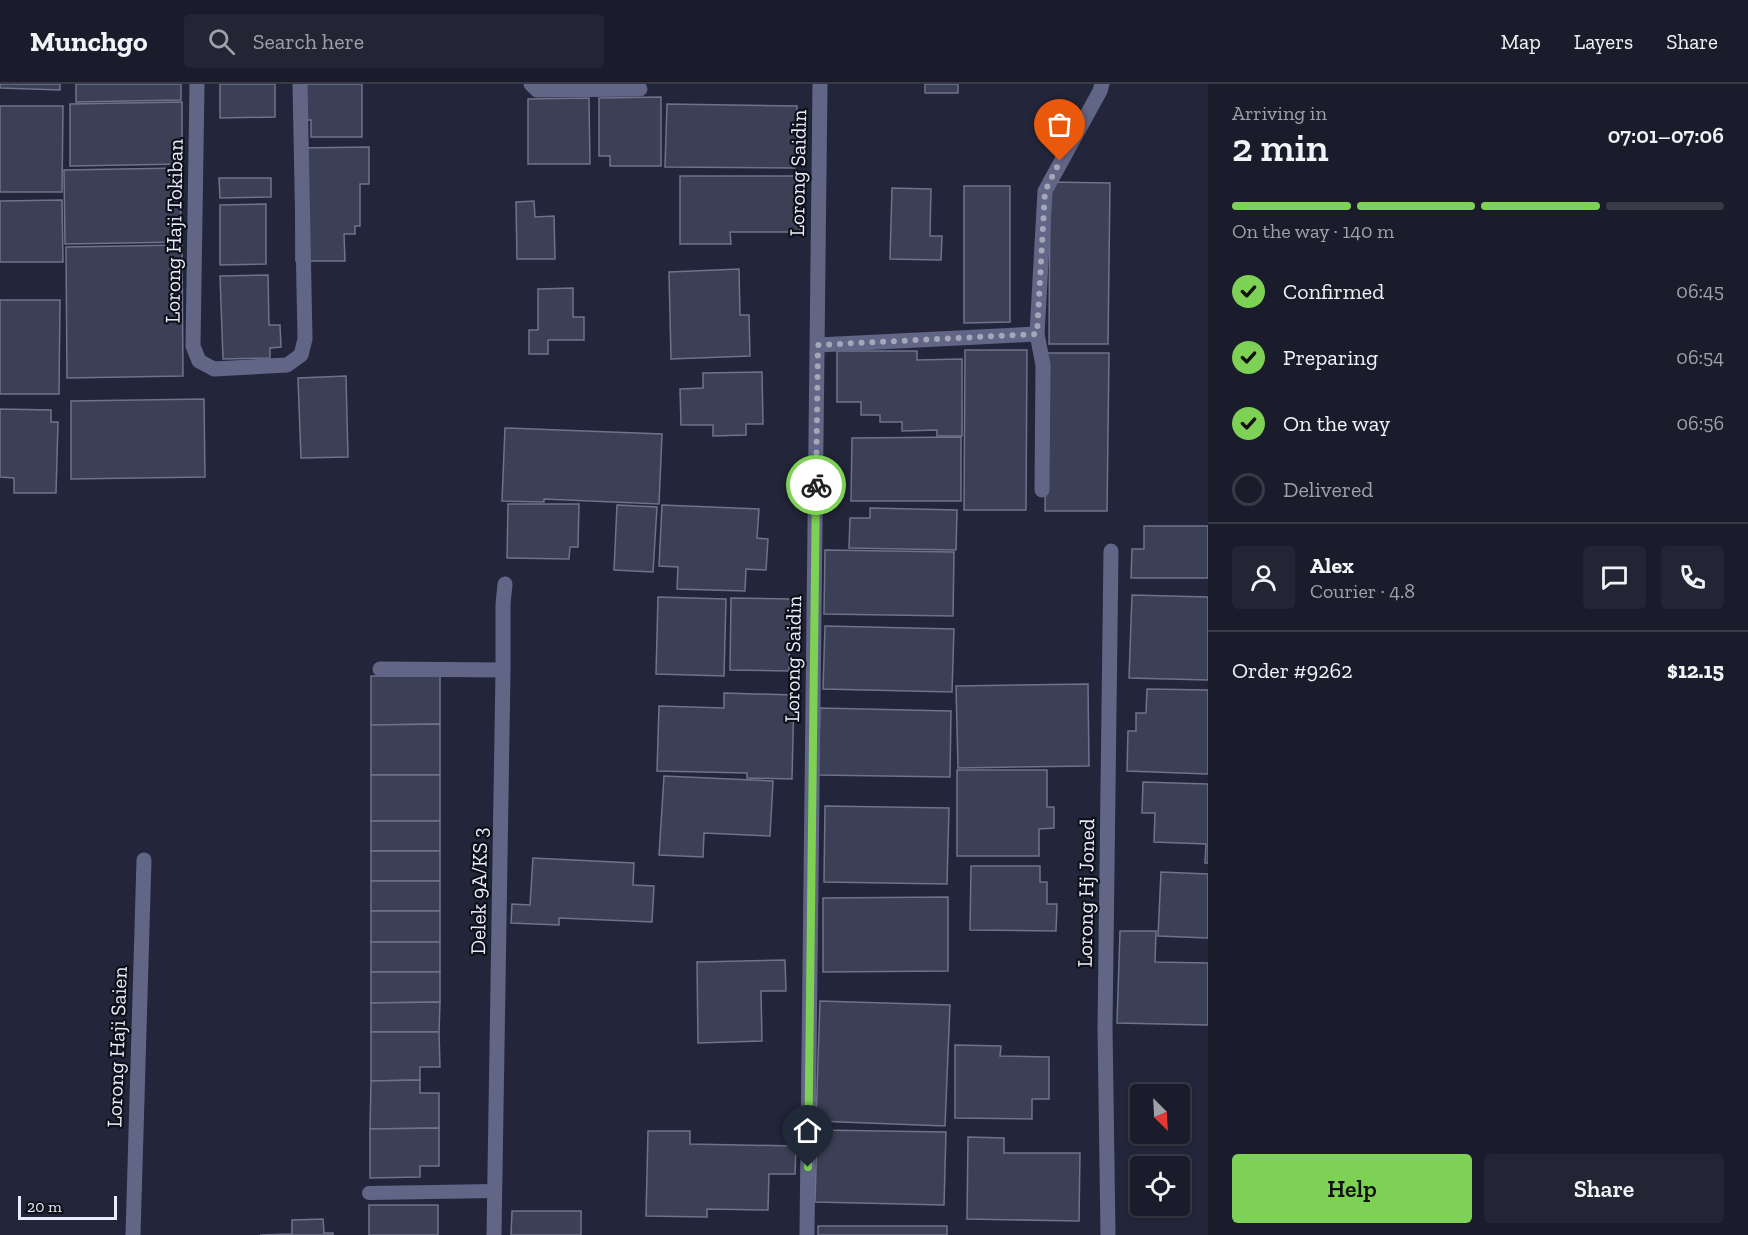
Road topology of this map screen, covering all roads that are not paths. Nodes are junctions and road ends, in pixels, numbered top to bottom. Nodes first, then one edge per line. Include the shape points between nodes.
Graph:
1 (197, 84) edge
2 (300, 84) edge
3 (531, 84) edge
4 (820, 84) edge
5 (1102, 84) edge
6 (640, 89) dead end
7 (1037, 334) junction
8 (818, 345) junction
9 (1042, 490) dead end
10 (1111, 551) dead end
11 (505, 584) dead end
12 (380, 669) dead end
13 (503, 670) junction
14 (144, 860) dead end
15 (495, 1191) junction
16 (369, 1193) dead end
17 (133, 1235) edge
18 (494, 1235) edge
19 (807, 1235) edge
20 (1108, 1235) edge

1 - 2 street, Lorong Haji Tokiban via 193,346 199,361 214,369 287,365 302,355 305,339
3 - 6 street via 537,90
4 - 8 street, Lorong Saidin
5 - 7 street via 1045,191
7 - 8 street
7 - 9 street via 1042,365
8 - 19 street, Lorong Saidin
10 - 20 street, Lorong Hj Joned
11 - 13 street, Delek 9A/KS 3
12 - 13 street
13 - 15 street, Delek 9A/KS 3
14 - 17 street, Lorong Haji Saien
15 - 16 lane
15 - 18 street, Delek 9A/KS 3

